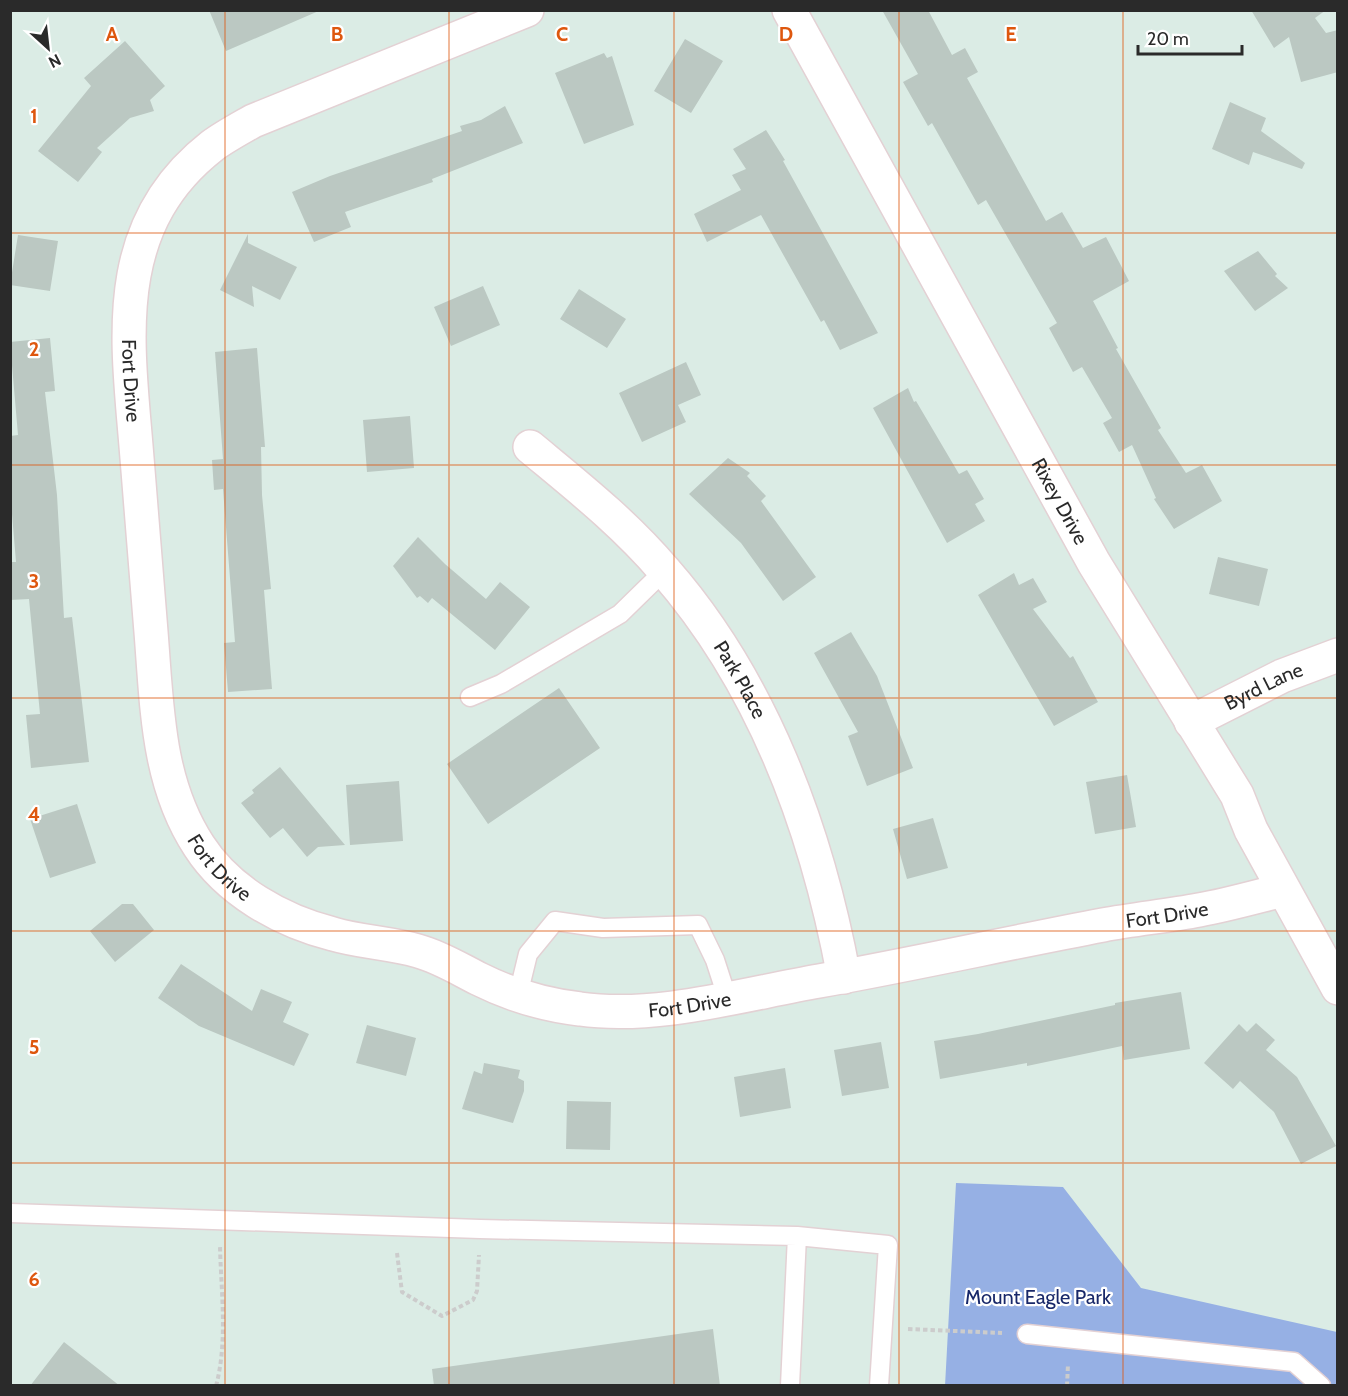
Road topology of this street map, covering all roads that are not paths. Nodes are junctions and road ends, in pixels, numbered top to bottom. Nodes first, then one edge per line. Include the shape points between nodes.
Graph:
1 (527, 10) edge
2 (789, 10) edge
3 (530, 447) dead end
4 (665, 570) junction
5 (1338, 655) edge
6 (470, 697) dead end
7 (1191, 722) junction
8 (1283, 890) junction
9 (844, 977) junction
10 (1338, 988) edge
11 (518, 995) junction
12 (728, 997) junction
13 (10, 1213) edge
14 (797, 1236) junction
15 (1027, 1334) dead end
16 (790, 1386) edge
17 (879, 1386) edge
18 (1321, 1386) edge

1 - 11 street, Fort Drive via 253,121 214,145 186,170 156,212 143,239 128,307 157,716 173,798 197,844 247,895 286,919 333,934 416,950
2 - 7 street, Rixey Drive via 1088,553
3 - 4 street, Park Place via 602,506
4 - 6 lane via 620,614 501,684
4 - 9 street, Park Place via 725,654 786,770 815,853
5 - 7 street, Byrd Lane via 1282,676
7 - 8 street, Rixey Drive via 1236,795
8 - 9 street, Fort Drive via 1204,910 1104,925
8 - 10 street, Rixey Drive
9 - 12 street, Fort Drive
11 - 12 street, Fort Drive via 580,1009 615,1012 651,1011
11 - 12 lane via 528,954 555,921 603,928 698,925
13 - 14 lane
14 - 16 lane
14 - 17 lane via 888,1245
15 - 18 lane via 1294,1362

